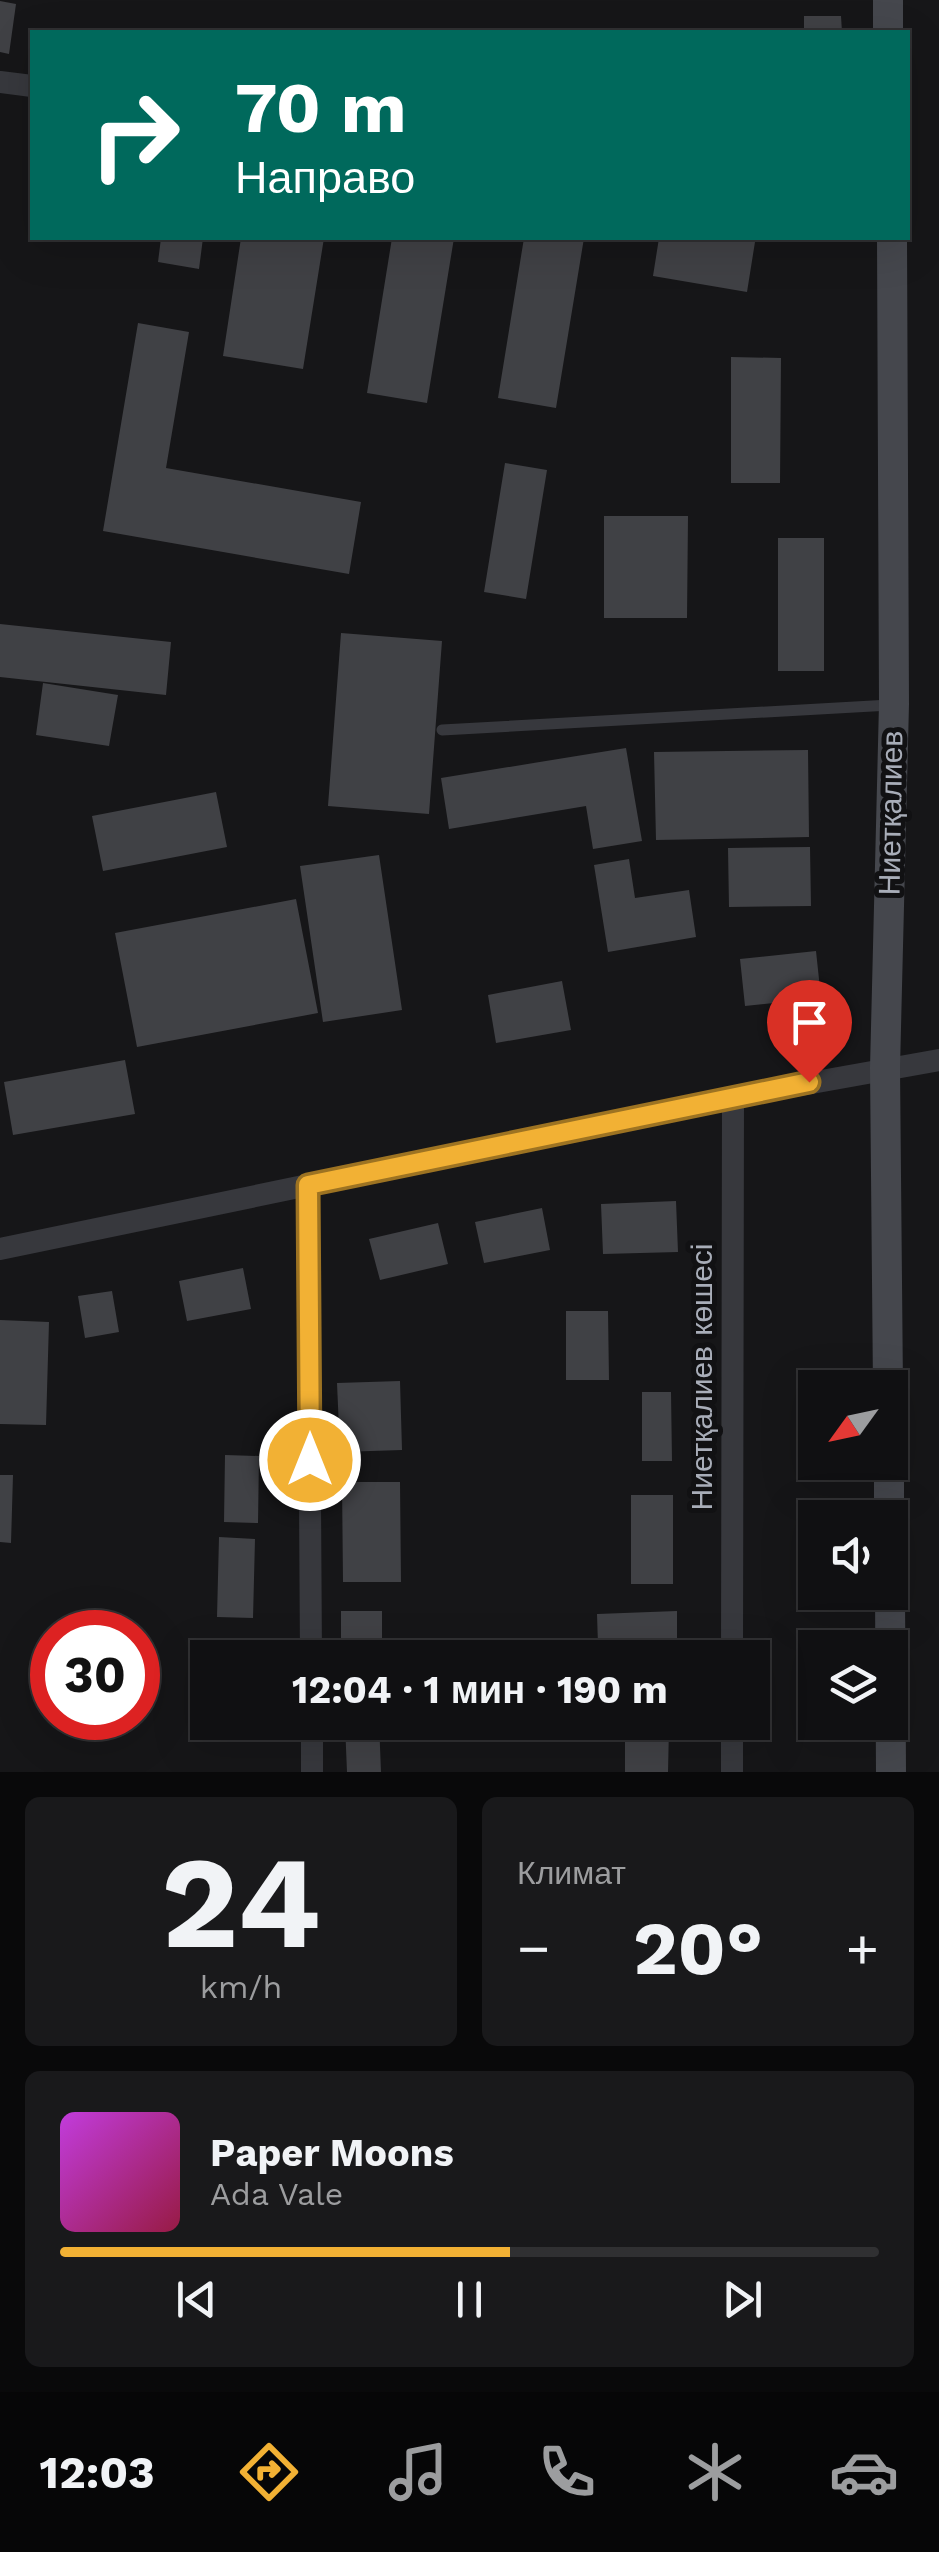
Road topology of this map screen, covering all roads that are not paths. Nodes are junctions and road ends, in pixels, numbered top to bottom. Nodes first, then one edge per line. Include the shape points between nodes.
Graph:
1 (888, 0) edge
2 (888, 30) edge
3 (0, 82) edge
4 (30, 86) edge
5 (888, 240) edge
6 (894, 704) junction
7 (442, 730) dead end
8 (939, 1060) edge
9 (885, 1068) junction
10 (733, 1097) junction
11 (308, 1185) junction
12 (0, 1250) edge
13 (888, 1370) edge
14 (890, 1610) edge
15 (312, 1640) edge
16 (732, 1640) edge
17 (312, 1740) edge
18 (732, 1740) edge
19 (312, 1772) edge
20 (732, 1772) edge
21 (891, 1772) edge

1 - 2 street
3 - 4 street
5 - 6 street, Ниетқалиев
6 - 7 lane
6 - 9 street, Ниетқалиев
8 - 9 street
9 - 10 street
9 - 13 street, Ниетқалиев
10 - 11 street
10 - 16 street, Ниетқалиев көшесі
11 - 12 street
11 - 15 street
14 - 21 street
17 - 19 street
18 - 20 street

